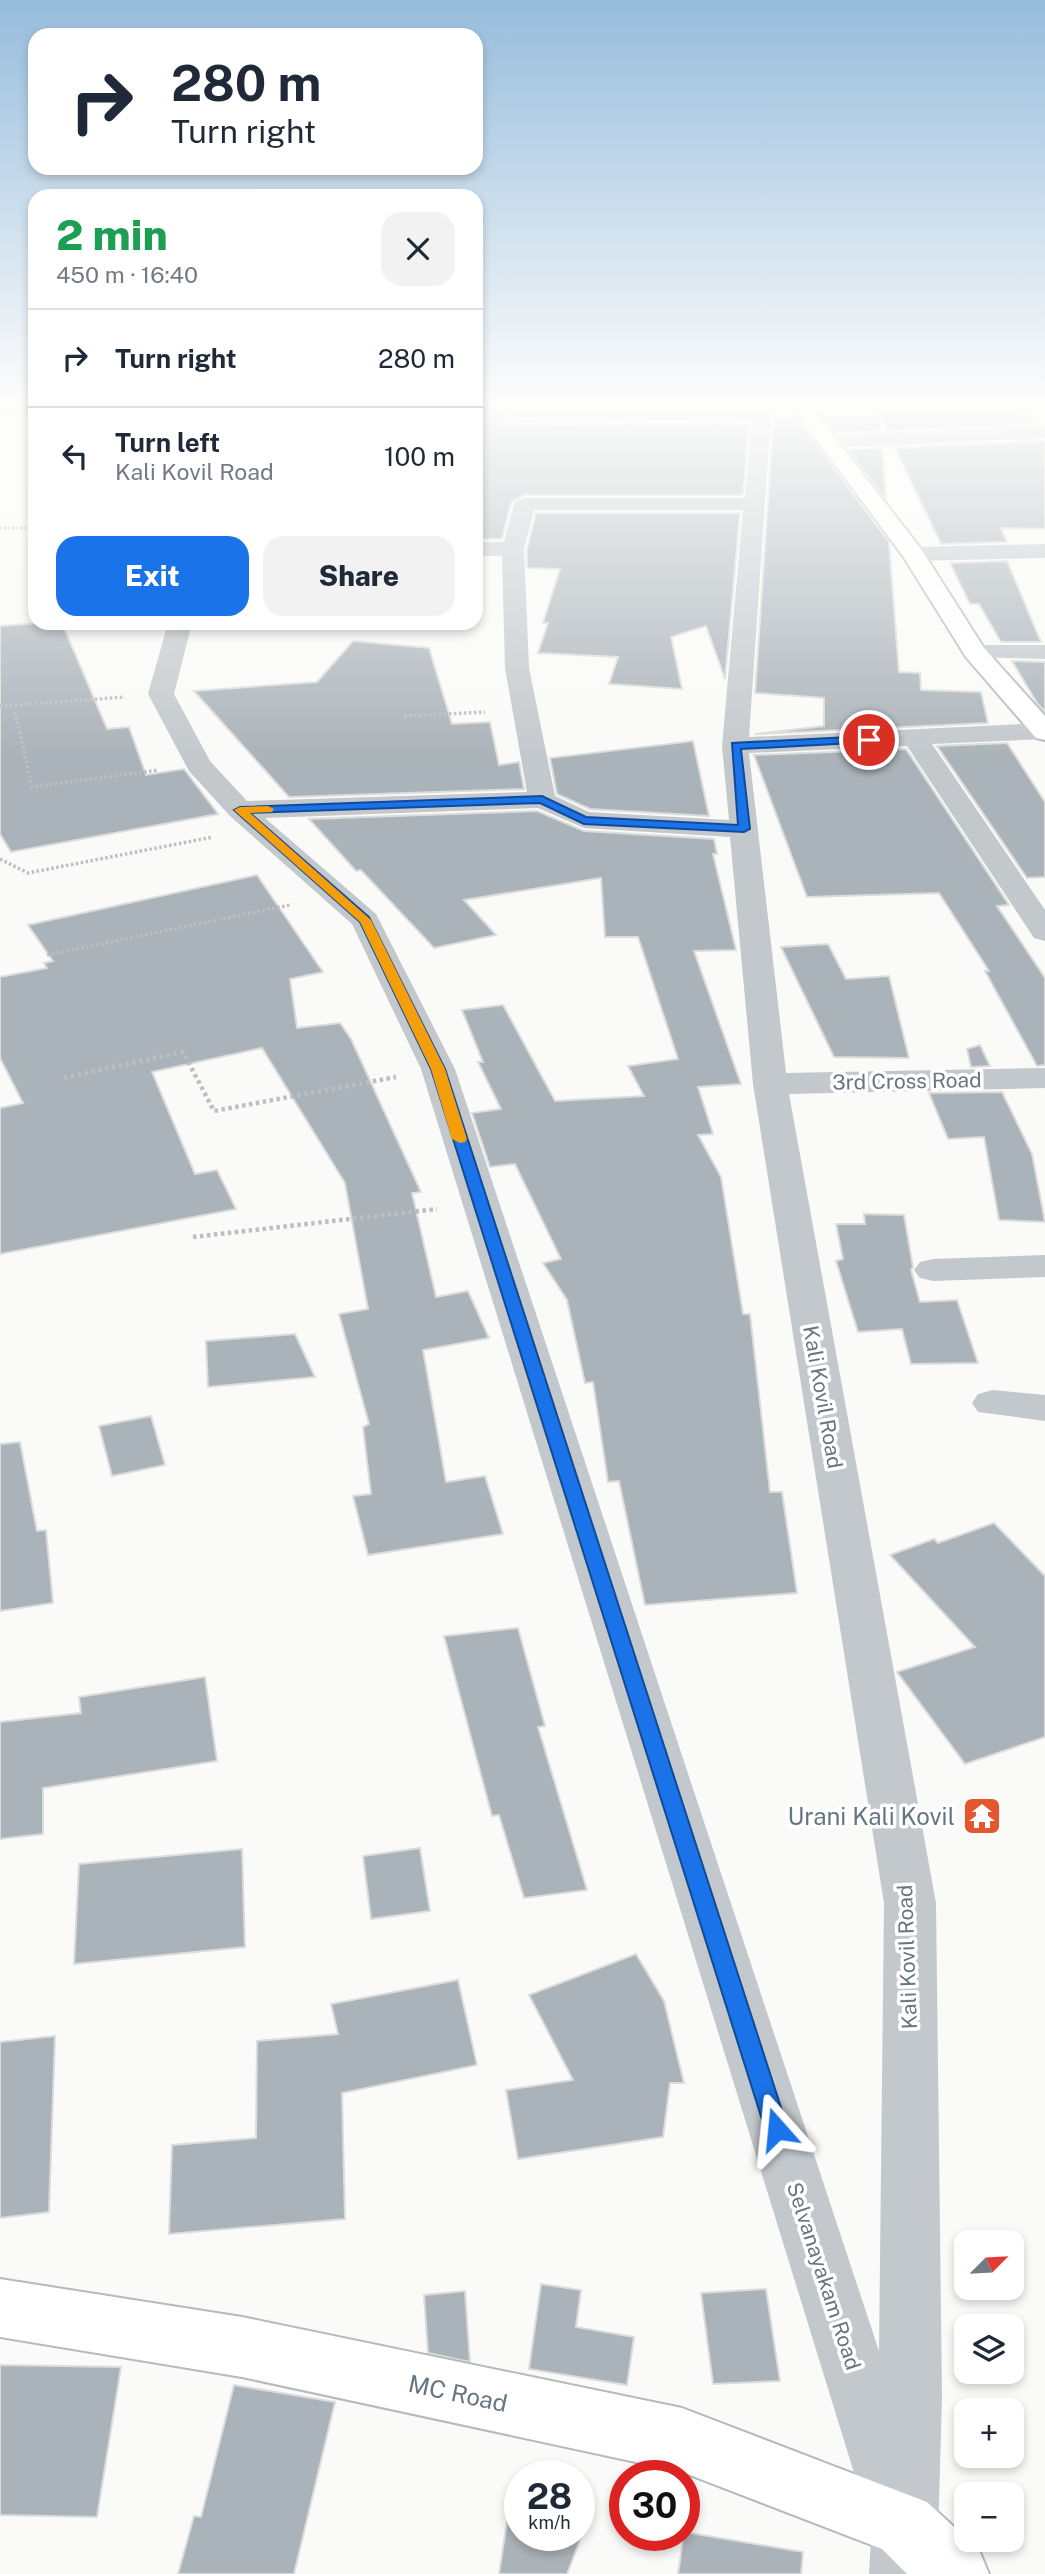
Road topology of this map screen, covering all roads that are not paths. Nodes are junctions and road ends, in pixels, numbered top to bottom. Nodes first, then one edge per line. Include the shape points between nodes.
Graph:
1 (521, 519) edge
2 (752, 519) edge
3 (887, 519) edge
4 (483, 549) edge
5 (513, 549) junction
6 (1045, 551) edge
7 (913, 554) junction
8 (178, 630) edge
9 (975, 652) junction
10 (1045, 652) edge
11 (1042, 725) edge
12 (915, 738) junction
13 (736, 746) junction
14 (542, 800) junction
15 (251, 819) junction
16 (744, 829) junction
17 (1045, 932) edge
18 (1045, 1078) edge
19 (770, 1084) junction
20 (1045, 1266) edge
21 (933, 1270) dead end
22 (993, 1403) dead end
23 (1045, 1408) edge
24 (0, 2308) edge
25 (904, 2550) edge
26 (954, 2574) edge

1 - 5 street
2 - 13 street, Kali Kovil Road
3 - 7 main road
4 - 5 street
5 - 14 street via 517,668
6 - 7 street
7 - 9 main road
8 - 15 street, Selvanayakam Road via 161,694 198,765
9 - 10 street
9 - 11 main road
11 - 12 street
12 - 13 street
12 - 17 street
13 - 16 street, Kali Kovil Road
14 - 15 street
14 - 16 street via 584,820
15 - 25 street, Selvanayakam Road via 365,920 438,1069
16 - 19 street, Kali Kovil Road
18 - 19 street, 3rd Cross Road
19 - 25 street, Kali Kovil Road via 910,1903 910,2396
20 - 21 street
22 - 23 street
24 - 25 main road, MC Road via 242,2347 682,2440
25 - 26 main road

